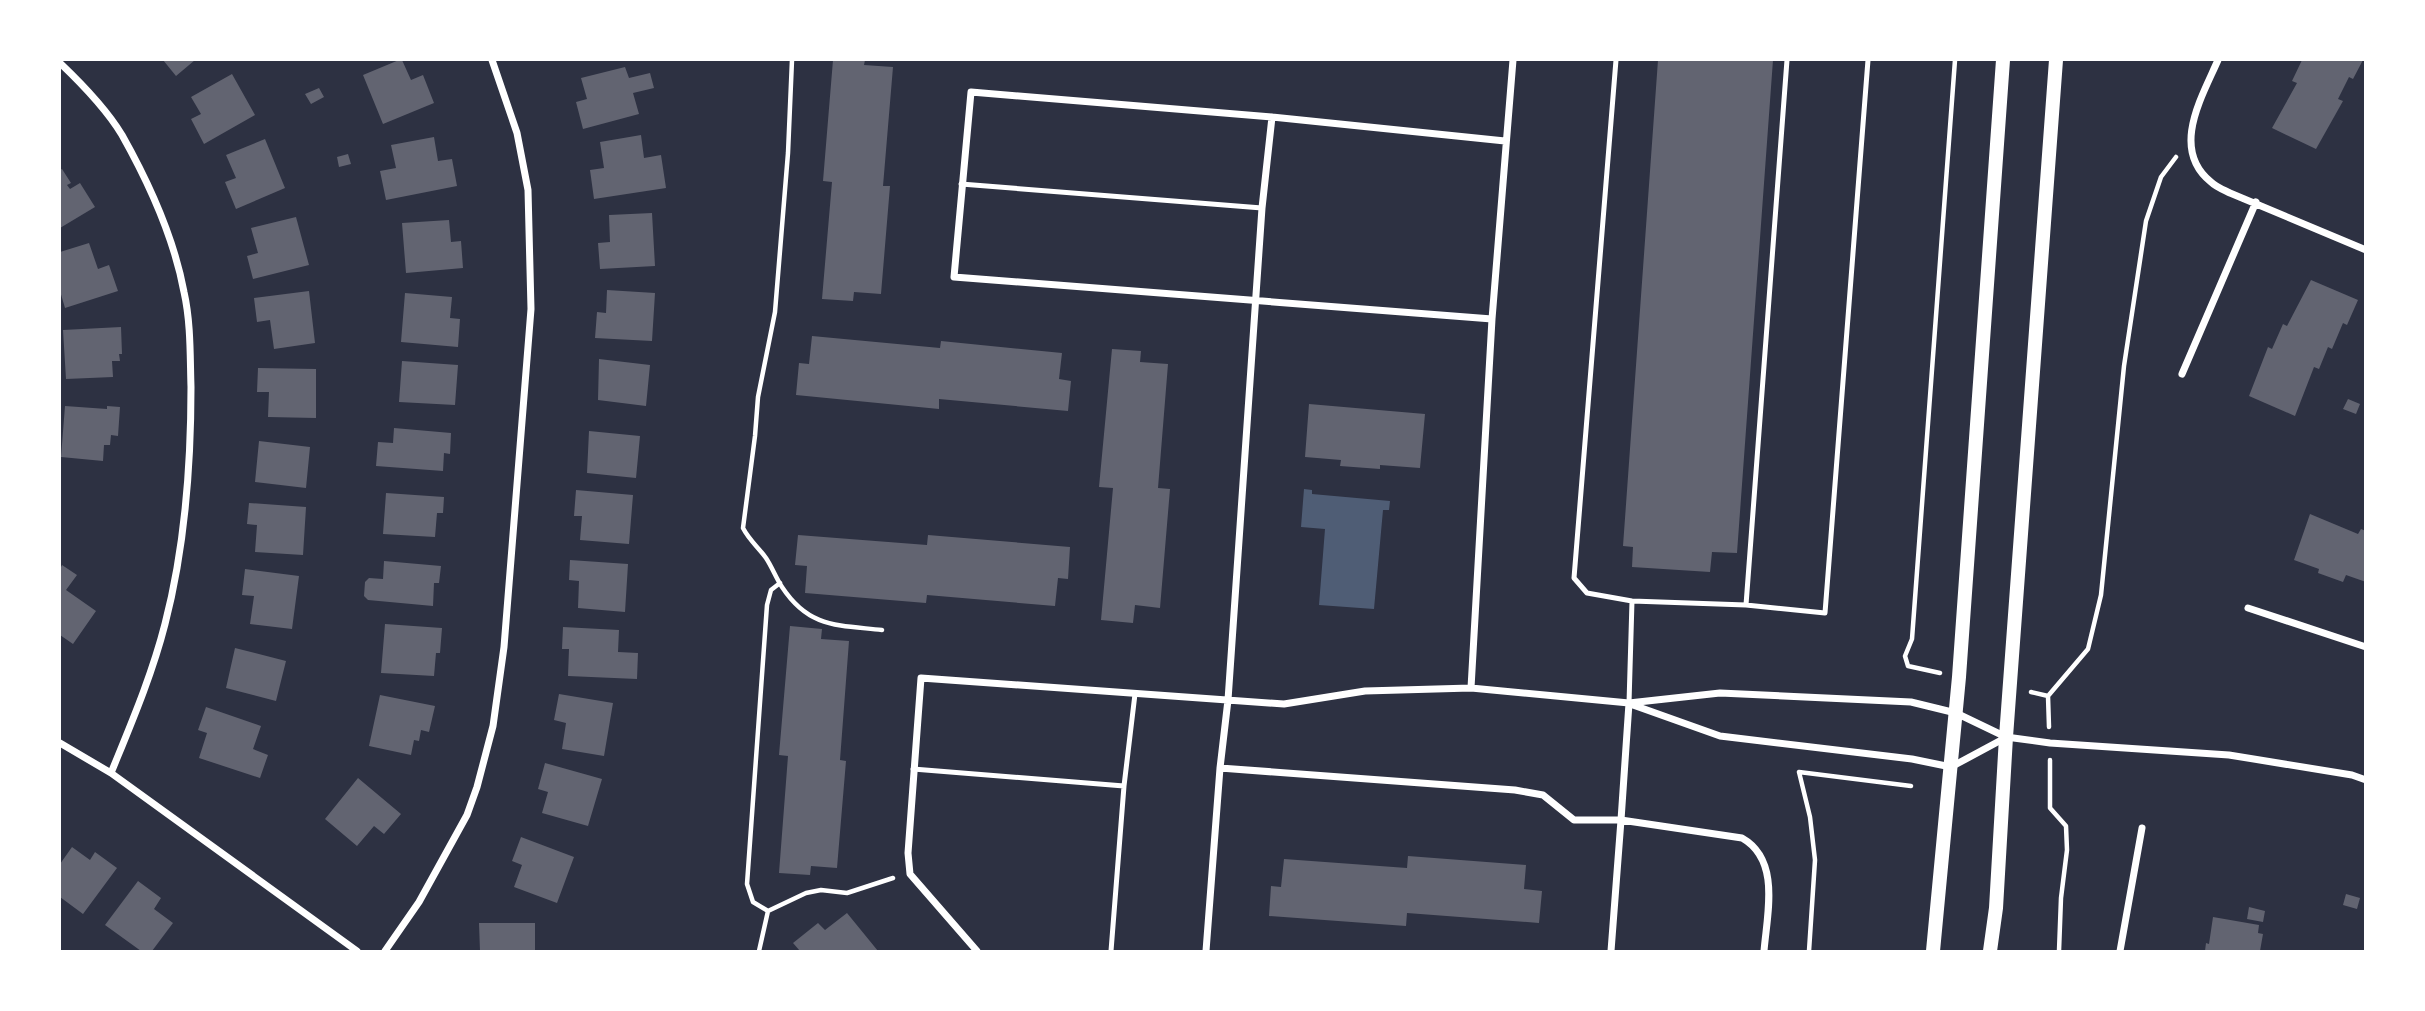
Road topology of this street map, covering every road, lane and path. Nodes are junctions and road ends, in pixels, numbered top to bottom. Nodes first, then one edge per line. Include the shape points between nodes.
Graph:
1 (492, 60) edge
2 (792, 60) edge
3 (1513, 60) edge
4 (1616, 60) edge
5 (1787, 60) edge
6 (1868, 60) edge
7 (1955, 60) edge
8 (2003, 60) edge
9 (2056, 60) edge
10 (2218, 60) edge
11 (60, 63) edge
12 (1272, 117) junction
13 (1506, 141) junction
14 (2190, 145) junction
15 (961, 184) junction
16 (2256, 202) junction
17 (1262, 208) junction
18 (2365, 250) edge
19 (1256, 301) junction
20 (1492, 319) junction
21 (2182, 374) dead end
22 (780, 583) junction
23 (1632, 601) junction
24 (1746, 605) junction
25 (2248, 608) dead end
26 (881, 630) dead end
27 (2365, 647) edge
28 (1908, 666) dead end
29 (1471, 688) junction
30 (1135, 694) junction
31 (1228, 700) junction
32 (1629, 703) junction
33 (1956, 713) junction
34 (2006, 737) junction
35 (60, 743) edge
36 (2050, 743) junction
37 (1951, 767) junction
38 (1220, 768) junction
39 (913, 769) junction
40 (111, 773) junction
41 (2365, 780) edge
42 (1124, 786) junction
43 (1911, 786) dead end
44 (1621, 820) junction
45 (2142, 828) dead end
46 (910, 874) junction
47 (768, 911) junction
48 (357, 951) edge
49 (385, 951) edge
50 (759, 951) edge
51 (977, 951) edge
52 (1111, 951) edge
53 (1206, 951) edge
54 (1611, 951) edge
55 (1764, 951) edge
56 (1809, 951) edge
57 (1933, 951) edge
58 (1990, 951) edge
59 (2059, 951) edge
60 (2120, 951) edge

1 - 49 street via 517,133 528,190 531,309 504,647 493,726 467,815 419,902
2 - 22 path via 775,312 758,397 743,528
3 - 13 street
4 - 23 lane via 1574,578 1587,593
5 - 24 lane
6 - 24 lane via 1825,613
7 - 28 path via 1919,557 1912,639 1905,656
8 - 33 main road
9 - 34 main road
10 - 14 street via 2193,117
11 - 40 street via 121,133 147,186 170,239 185,293 190,362 190,452 178,562 148,683
12 - 13 street
12 - 15 street via 971,92
12 - 17 street
13 - 20 street
14 - 16 street via 2196,165 2211,182
14 - 36 path via 2161,177 2146,221 2124,366 2101,595 2088,649 2048,696
15 - 17 lane
15 - 19 street via 954,277
16 - 18 street
16 - 21 street
17 - 19 street
19 - 20 street
19 - 31 street
20 - 29 street
22 - 26 path via 799,610 815,619
22 - 47 path via 771,590 767,605 747,884 753,902
23 - 24 lane
23 - 32 lane
25 - 27 street
29 - 31 street via 1365,691 1284,704
29 - 32 street
30 - 31 street
30 - 39 street via 921,678
30 - 42 lane
31 - 38 street
32 - 33 street via 1720,693 1911,702
32 - 37 street via 1720,736
32 - 44 street
33 - 34 street
33 - 37 main road
34 - 36 street
34 - 37 street
34 - 58 main road
35 - 40 street
36 - 41 street via 2229,755
36 - 59 path via 2050,808 2066,826
37 - 57 main road
38 - 44 street via 1515,790 1543,795 1574,820
38 - 53 street
39 - 42 lane
39 - 46 street
40 - 48 street
42 - 52 lane
43 - 56 path via 1799,772 1815,860
44 - 54 street
44 - 55 street via 1742,838 1754,845 1766,863 1769,887
45 - 60 street
46 - 47 path via 847,893 806,893
46 - 51 street
47 - 50 path

